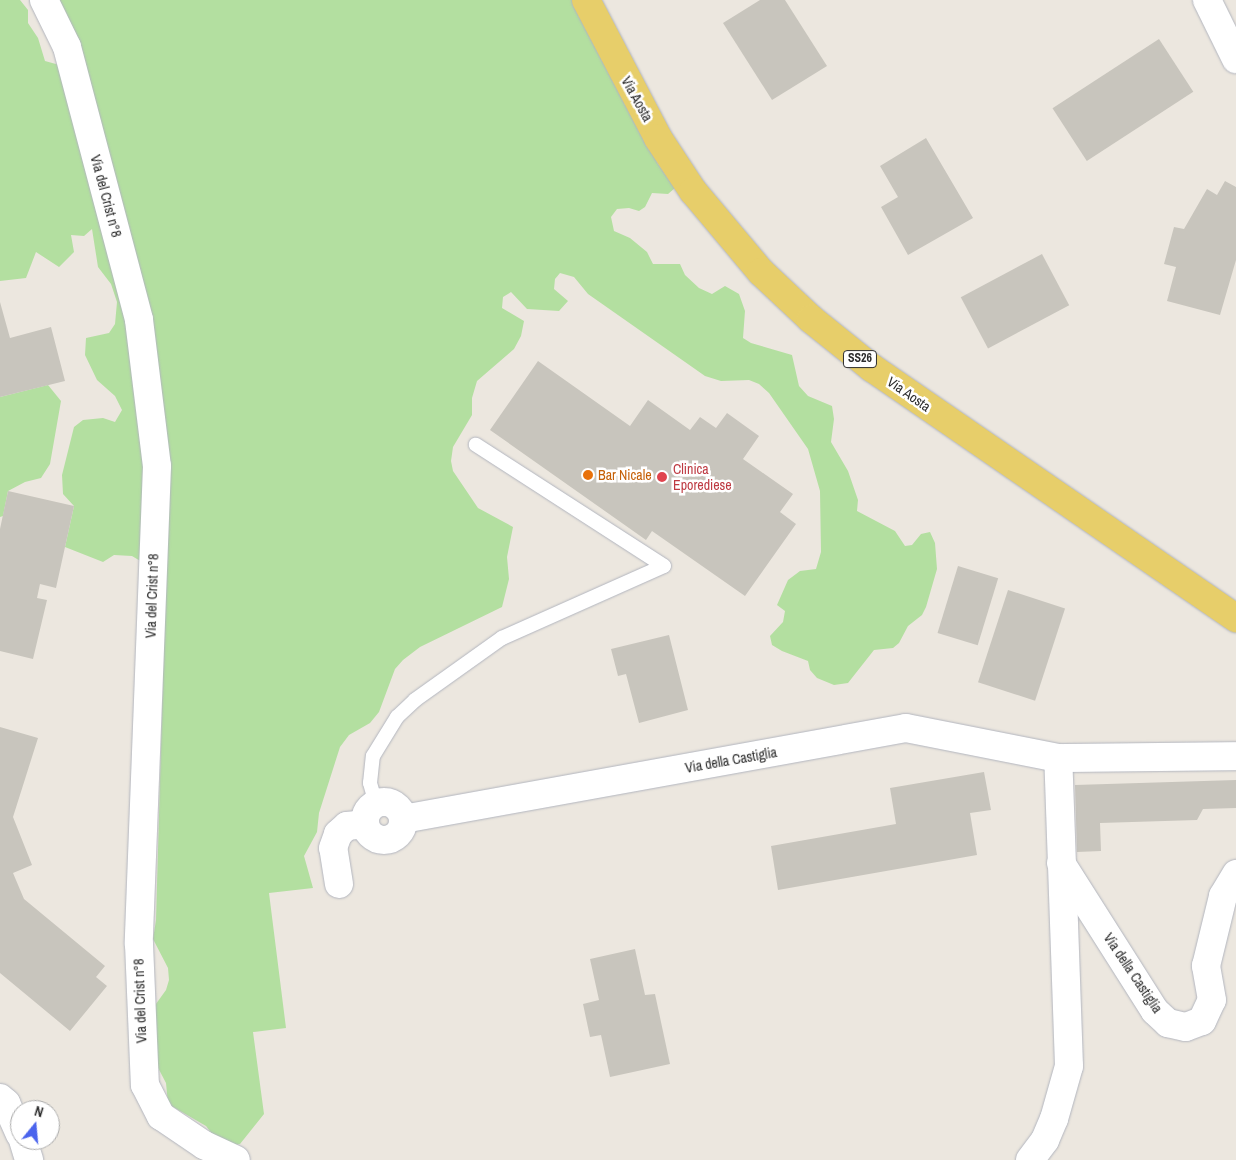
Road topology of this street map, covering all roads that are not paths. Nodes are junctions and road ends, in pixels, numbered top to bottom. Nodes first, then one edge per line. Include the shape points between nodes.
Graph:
1 (44, 0) edge
2 (586, 0) edge
3 (1207, 0) edge
4 (1236, 59) edge
5 (476, 445) dead end
6 (1236, 618) edge
7 (1236, 756) edge
8 (1058, 758) junction
9 (370, 814) junction
10 (1060, 861) junction
11 (1236, 874) edge
12 (339, 884) dead end
13 (0, 1098) edge
14 (10, 1112) edge
15 (236, 1160) edge
16 (1030, 1160) edge

1 - 15 street, Via del Crist n°8 via 67,46 138,320 157,466 139,944 145,1085 161,1116 204,1145
2 - 6 main road, Via Aosta / SS26 via 658,138 693,191 727,234 811,320 872,368
3 - 4 street
5 - 9 lane via 664,566 502,638 416,700 396,717 373,756
7 - 8 street, Via della Castiglia
8 - 9 street, Via della Castiglia via 906,728 403,819 400,832 387,840 374,837
8 - 10 street
9 - 12 street via 338,834 333,848
10 - 11 street, Via della Castiglia via 1155,1011 1168,1023 1186,1027 1202,1021 1212,1000 1206,966 1223,896
10 - 16 street via 1069,1066 1045,1140
13 - 14 street

